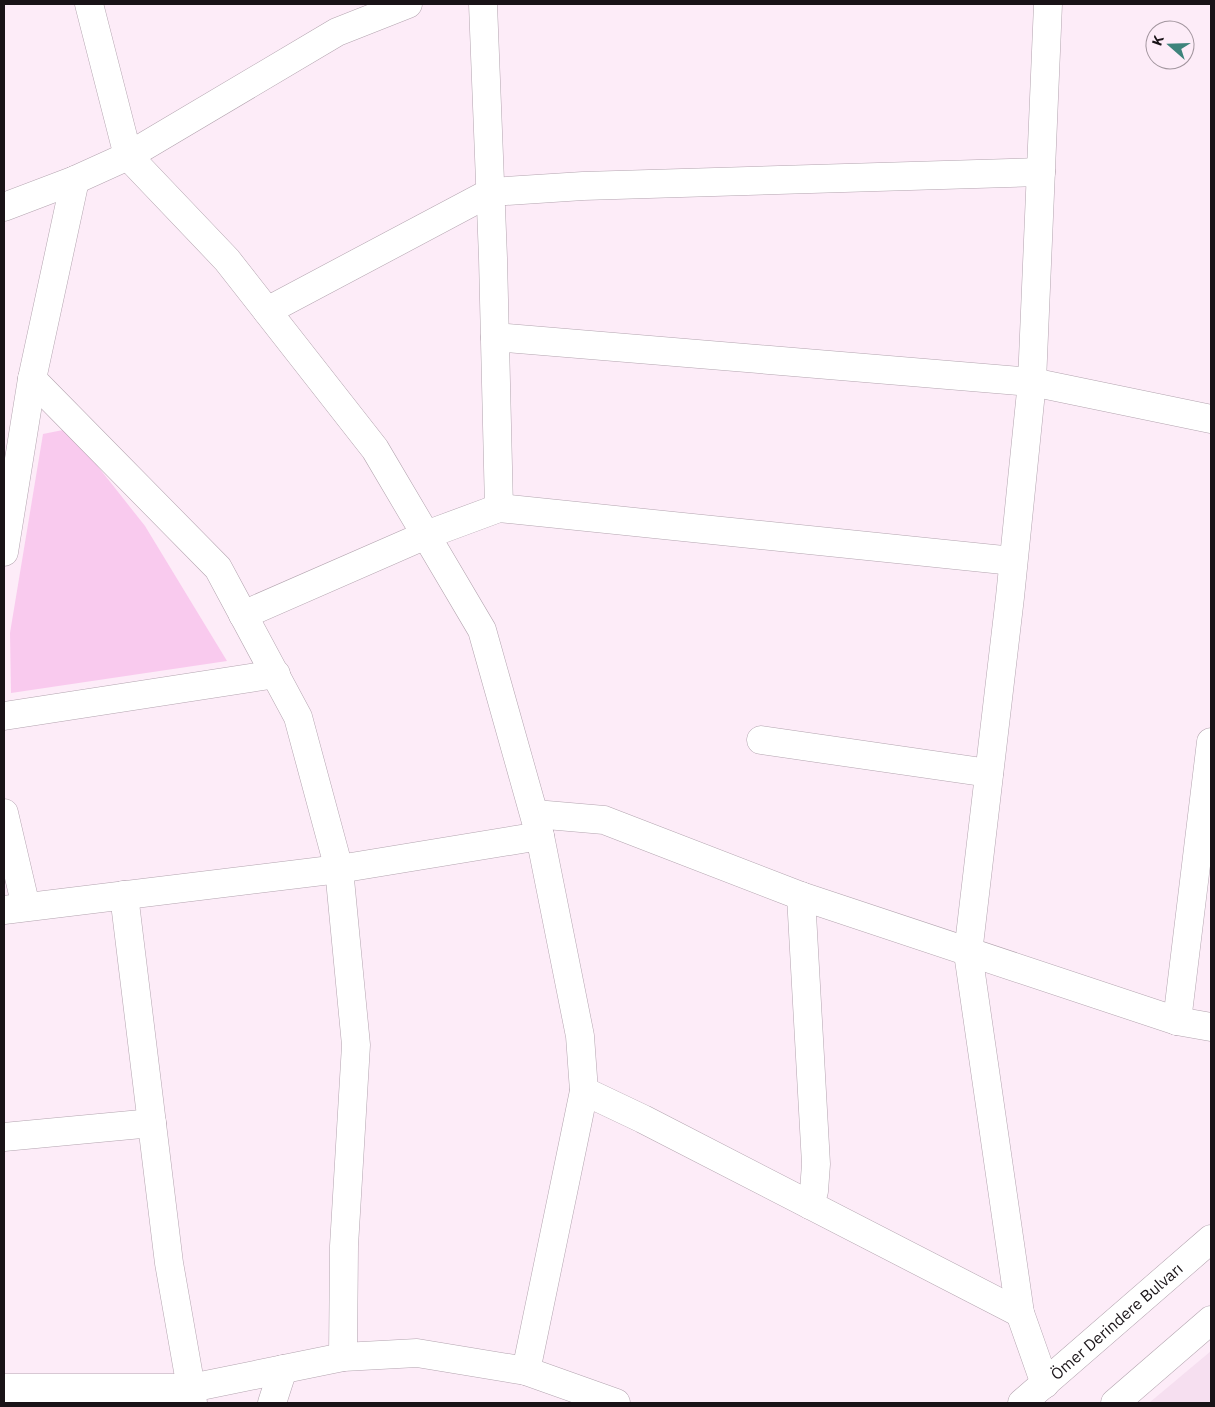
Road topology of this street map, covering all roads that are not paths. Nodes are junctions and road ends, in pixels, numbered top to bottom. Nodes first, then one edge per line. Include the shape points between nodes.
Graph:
1 (89, 4) edge
2 (408, 4) edge
3 (483, 4) edge
4 (1048, 4) edge
5 (128, 156) junction
6 (1041, 172) junction
7 (76, 180) junction
8 (491, 192) junction
9 (4, 207) edge
10 (267, 311) junction
11 (495, 337) junction
12 (32, 379) junction
13 (1032, 382) junction
14 (1211, 418) edge
15 (499, 508) junction
16 (426, 535) junction
17 (4, 552) edge
18 (1014, 561) junction
19 (244, 615) junction
20 (276, 674) junction
21 (4, 716) edge
22 (761, 740) dead end
23 (1211, 742) edge
24 (989, 773) junction
25 (4, 813) edge
26 (538, 825) junction
27 (338, 868) junction
28 (124, 895) junction
29 (801, 896) junction
30 (15, 908) edge
31 (968, 952) junction
32 (1177, 1020) junction
33 (1211, 1027) edge
34 (584, 1091) junction
35 (152, 1123) junction
36 (4, 1137) edge
37 (810, 1205) junction
38 (1211, 1239) edge
39 (1020, 1313) junction
40 (1211, 1320) edge
41 (343, 1357) junction
42 (283, 1369) junction
43 (526, 1371) junction
44 (1045, 1384) junction
45 (4, 1388) edge
46 (192, 1396) edge
47 (272, 1403) edge
48 (616, 1403) edge
49 (1022, 1403) edge
50 (1115, 1403) edge

1 - 5 main road
2 - 5 main road via 337,32
3 - 8 main road
4 - 6 main road
5 - 7 main road
5 - 10 main road via 227,260
6 - 8 main road via 583,186
6 - 13 main road
7 - 9 main road
7 - 12 main road
8 - 10 main road
8 - 11 main road
10 - 16 main road via 375,449
11 - 13 main road
11 - 15 main road
12 - 17 main road
12 - 19 main road via 218,568
13 - 14 main road
13 - 18 main road
15 - 16 main road
15 - 18 main road
16 - 19 main road
16 - 26 main road via 482,630
18 - 24 main road
19 - 20 main road
20 - 21 main road
20 - 27 main road via 298,717
22 - 24 main road
23 - 32 main road
24 - 31 main road
25 - 30 main road
26 - 27 main road
26 - 29 main road via 604,820
26 - 34 main road via 580,1036
27 - 28 main road
27 - 41 main road via 356,1045 344,1246
28 - 30 main road
28 - 35 main road
29 - 31 main road
29 - 37 main road via 816,1164
31 - 32 main road
31 - 39 main road
32 - 33 main road
34 - 37 main road
34 - 43 main road
35 - 36 main road
35 - 46 main road via 169,1262
37 - 39 main road
38 - 44 main road, Ömer Derindere Bulvarı
39 - 44 main road
40 - 50 main road
41 - 42 main road
41 - 43 main road via 417,1353
42 - 46 main road
42 - 47 main road
43 - 48 main road
44 - 49 main road, Ömer Derindere Bulvarı
45 - 46 main road

